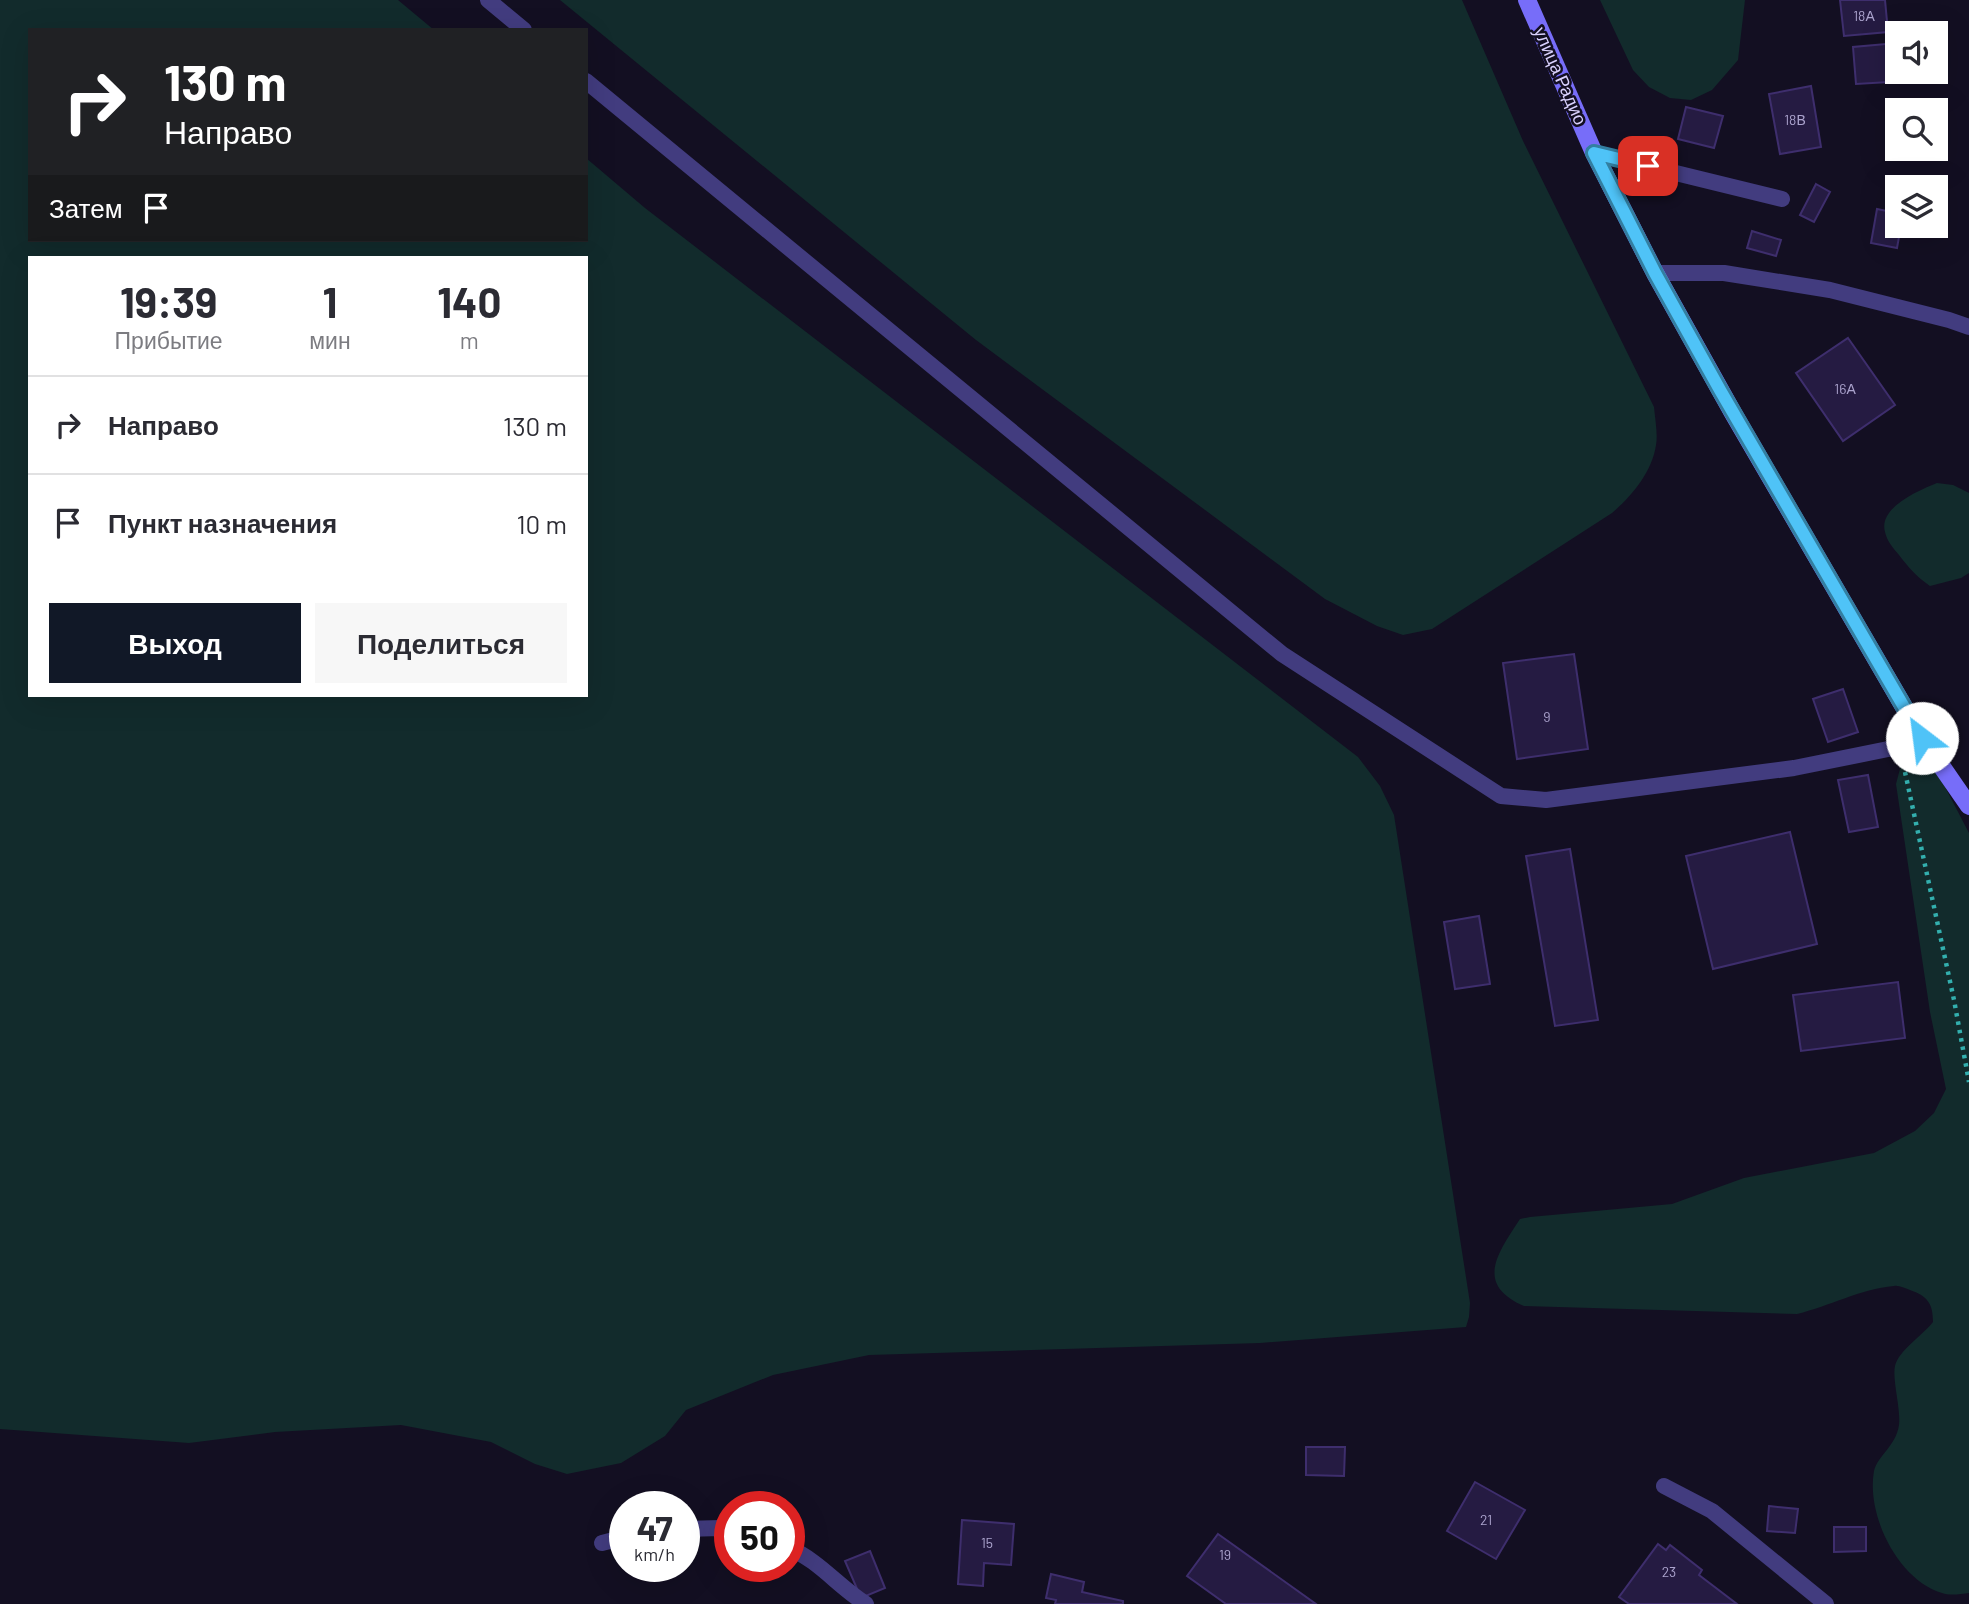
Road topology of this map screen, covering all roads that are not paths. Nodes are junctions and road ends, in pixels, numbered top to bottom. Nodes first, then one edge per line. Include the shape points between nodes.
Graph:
1 (488, 0) edge
2 (1527, 0) edge
3 (522, 28) edge
4 (588, 83) edge
5 (1594, 153) junction
6 (1782, 199) dead end
7 (1655, 273) junction
8 (1969, 327) edge
9 (1922, 738) junction
10 (1969, 806) edge
11 (1664, 1486) dead end
12 (609, 1541) edge
13 (602, 1543) dead end
14 (805, 1558) edge
15 (866, 1604) edge
16 (1826, 1604) edge

1 - 3 lane
2 - 5 main road, улица Радио
4 - 9 lane via 1282,654 1501,796 1546,800 1794,768
5 - 6 lane
5 - 7 main road, улица Радио
7 - 8 lane via 1724,273 1830,290
7 - 9 main road, улица Радио
9 - 10 main road, улица Радио
11 - 16 lane via 1712,1511
12 - 13 lane
14 - 15 lane

